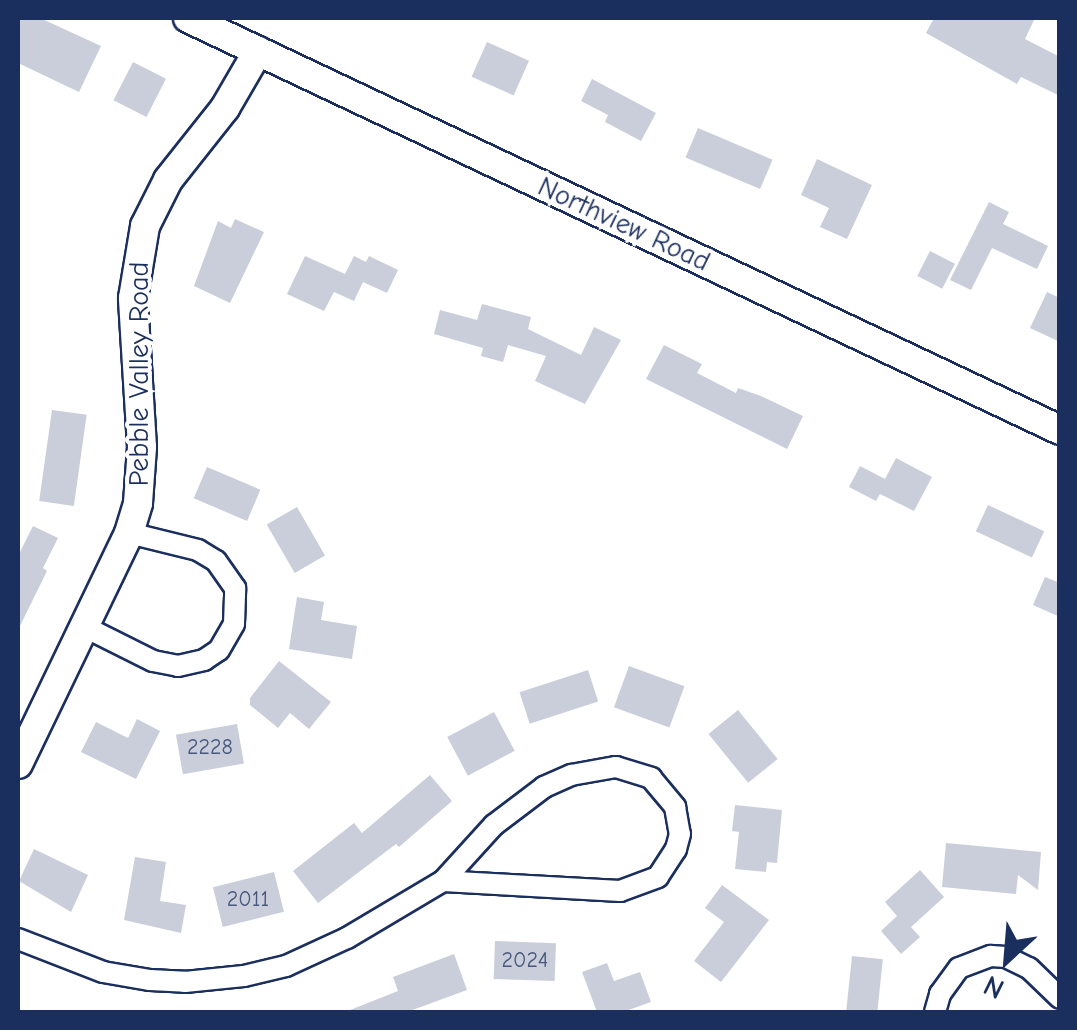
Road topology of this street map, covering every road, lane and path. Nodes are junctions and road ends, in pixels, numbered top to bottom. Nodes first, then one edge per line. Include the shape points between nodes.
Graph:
1 (188, 18) edge
2 (258, 51) junction
3 (1060, 430) edge
4 (129, 533) junction
5 (85, 627) junction
6 (18, 764) edge
7 (443, 881) junction
8 (18, 939) edge
9 (1060, 998) edge
10 (935, 1012) edge

1 - 2 street, Northview Road
2 - 3 street, Northview Road
2 - 4 street, Pebble Valley Road via 225,108 155,200 136,259 142,469
4 - 5 street, Pebble Valley Road
4 - 5 street via 216,561 235,588 234,624 219,650 178,666 153,661
5 - 6 street, Pebble Valley Road
7 - 7 street via 636,888 669,863 679,820 666,790 634,770 571,775 514,808
7 - 8 street via 347,938 286,966 244,976 134,978
9 - 10 street via 1028,968 991,956 959,968

